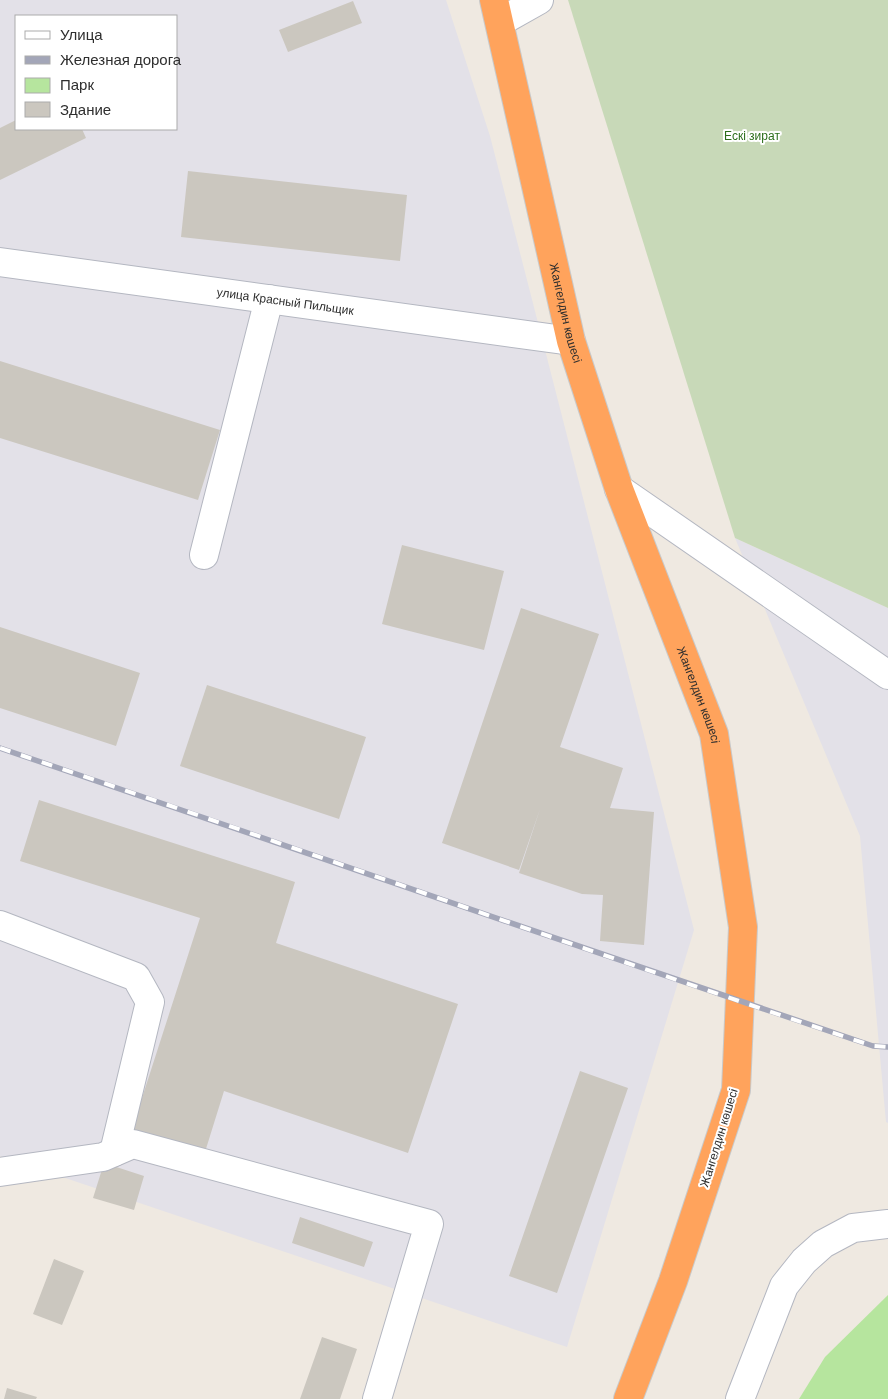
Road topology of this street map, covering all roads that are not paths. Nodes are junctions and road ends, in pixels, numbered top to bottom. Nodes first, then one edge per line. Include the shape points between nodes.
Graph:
1 (539, 0) edge
2 (497, 11) edge
3 (0, 262) edge
4 (269, 299) junction
5 (571, 341) junction
6 (619, 488) junction
7 (204, 554) dead end
8 (888, 675) edge
9 (0, 925) edge
10 (114, 1152) junction
11 (0, 1172) edge
12 (888, 1224) edge
13 (378, 1399) edge
14 (628, 1399) edge
15 (740, 1399) edge

1 - 2 street
2 - 5 highway, Жангелдин көшесі
3 - 4 street, улица Красный Пильщик
4 - 5 street, улица Красный Пильщик
4 - 7 street
5 - 6 highway, Жангелдин көшесі
6 - 8 street
6 - 14 highway, Жангелдин көшесі via 714,734 743,927 736,1090 674,1281
9 - 10 street via 136,977 150,1002
10 - 11 street via 103,1157
10 - 13 street via 133,1144 429,1224
12 - 15 street via 853,1228 823,1244 804,1262 784,1286

